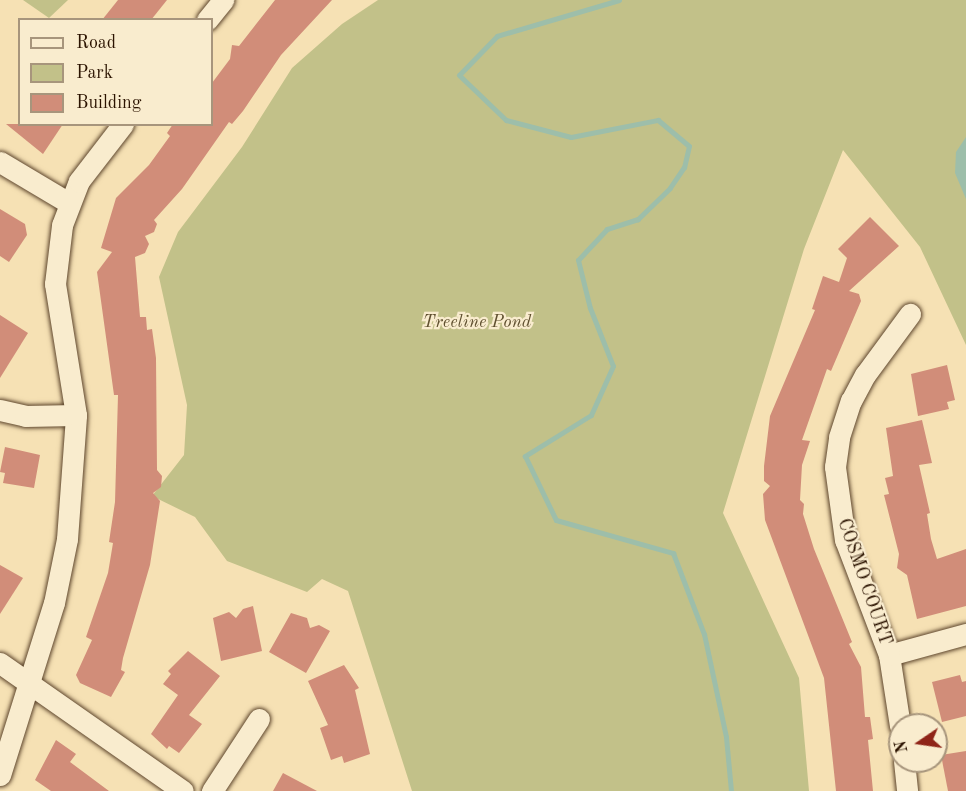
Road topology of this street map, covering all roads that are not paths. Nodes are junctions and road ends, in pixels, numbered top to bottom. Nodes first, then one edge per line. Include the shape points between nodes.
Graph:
1 (223, 0) edge
2 (209, 18) edge
3 (121, 126) edge
4 (0, 162) edge
5 (69, 203) junction
6 (910, 314) dead end
7 (0, 410) edge
8 (76, 415) junction
9 (966, 634) edge
10 (889, 655) junction
11 (0, 663) edge
12 (30, 684) junction
13 (898, 713) edge
14 (259, 719) dead end
15 (905, 773) edge
16 (0, 776) edge
17 (183, 791) edge
18 (212, 791) edge
19 (907, 791) edge

1 - 2 street
3 - 5 street via 80,181
4 - 5 street
5 - 8 street via 62,225 55,284
6 - 10 street, COSMO COURT via 865,375 851,401 839,437 835,467 844,540
7 - 8 street via 25,416
8 - 12 street via 64,557
9 - 10 street
10 - 13 street, COSMO COURT
11 - 12 street
12 - 16 street
12 - 17 street
14 - 18 street
15 - 19 street

